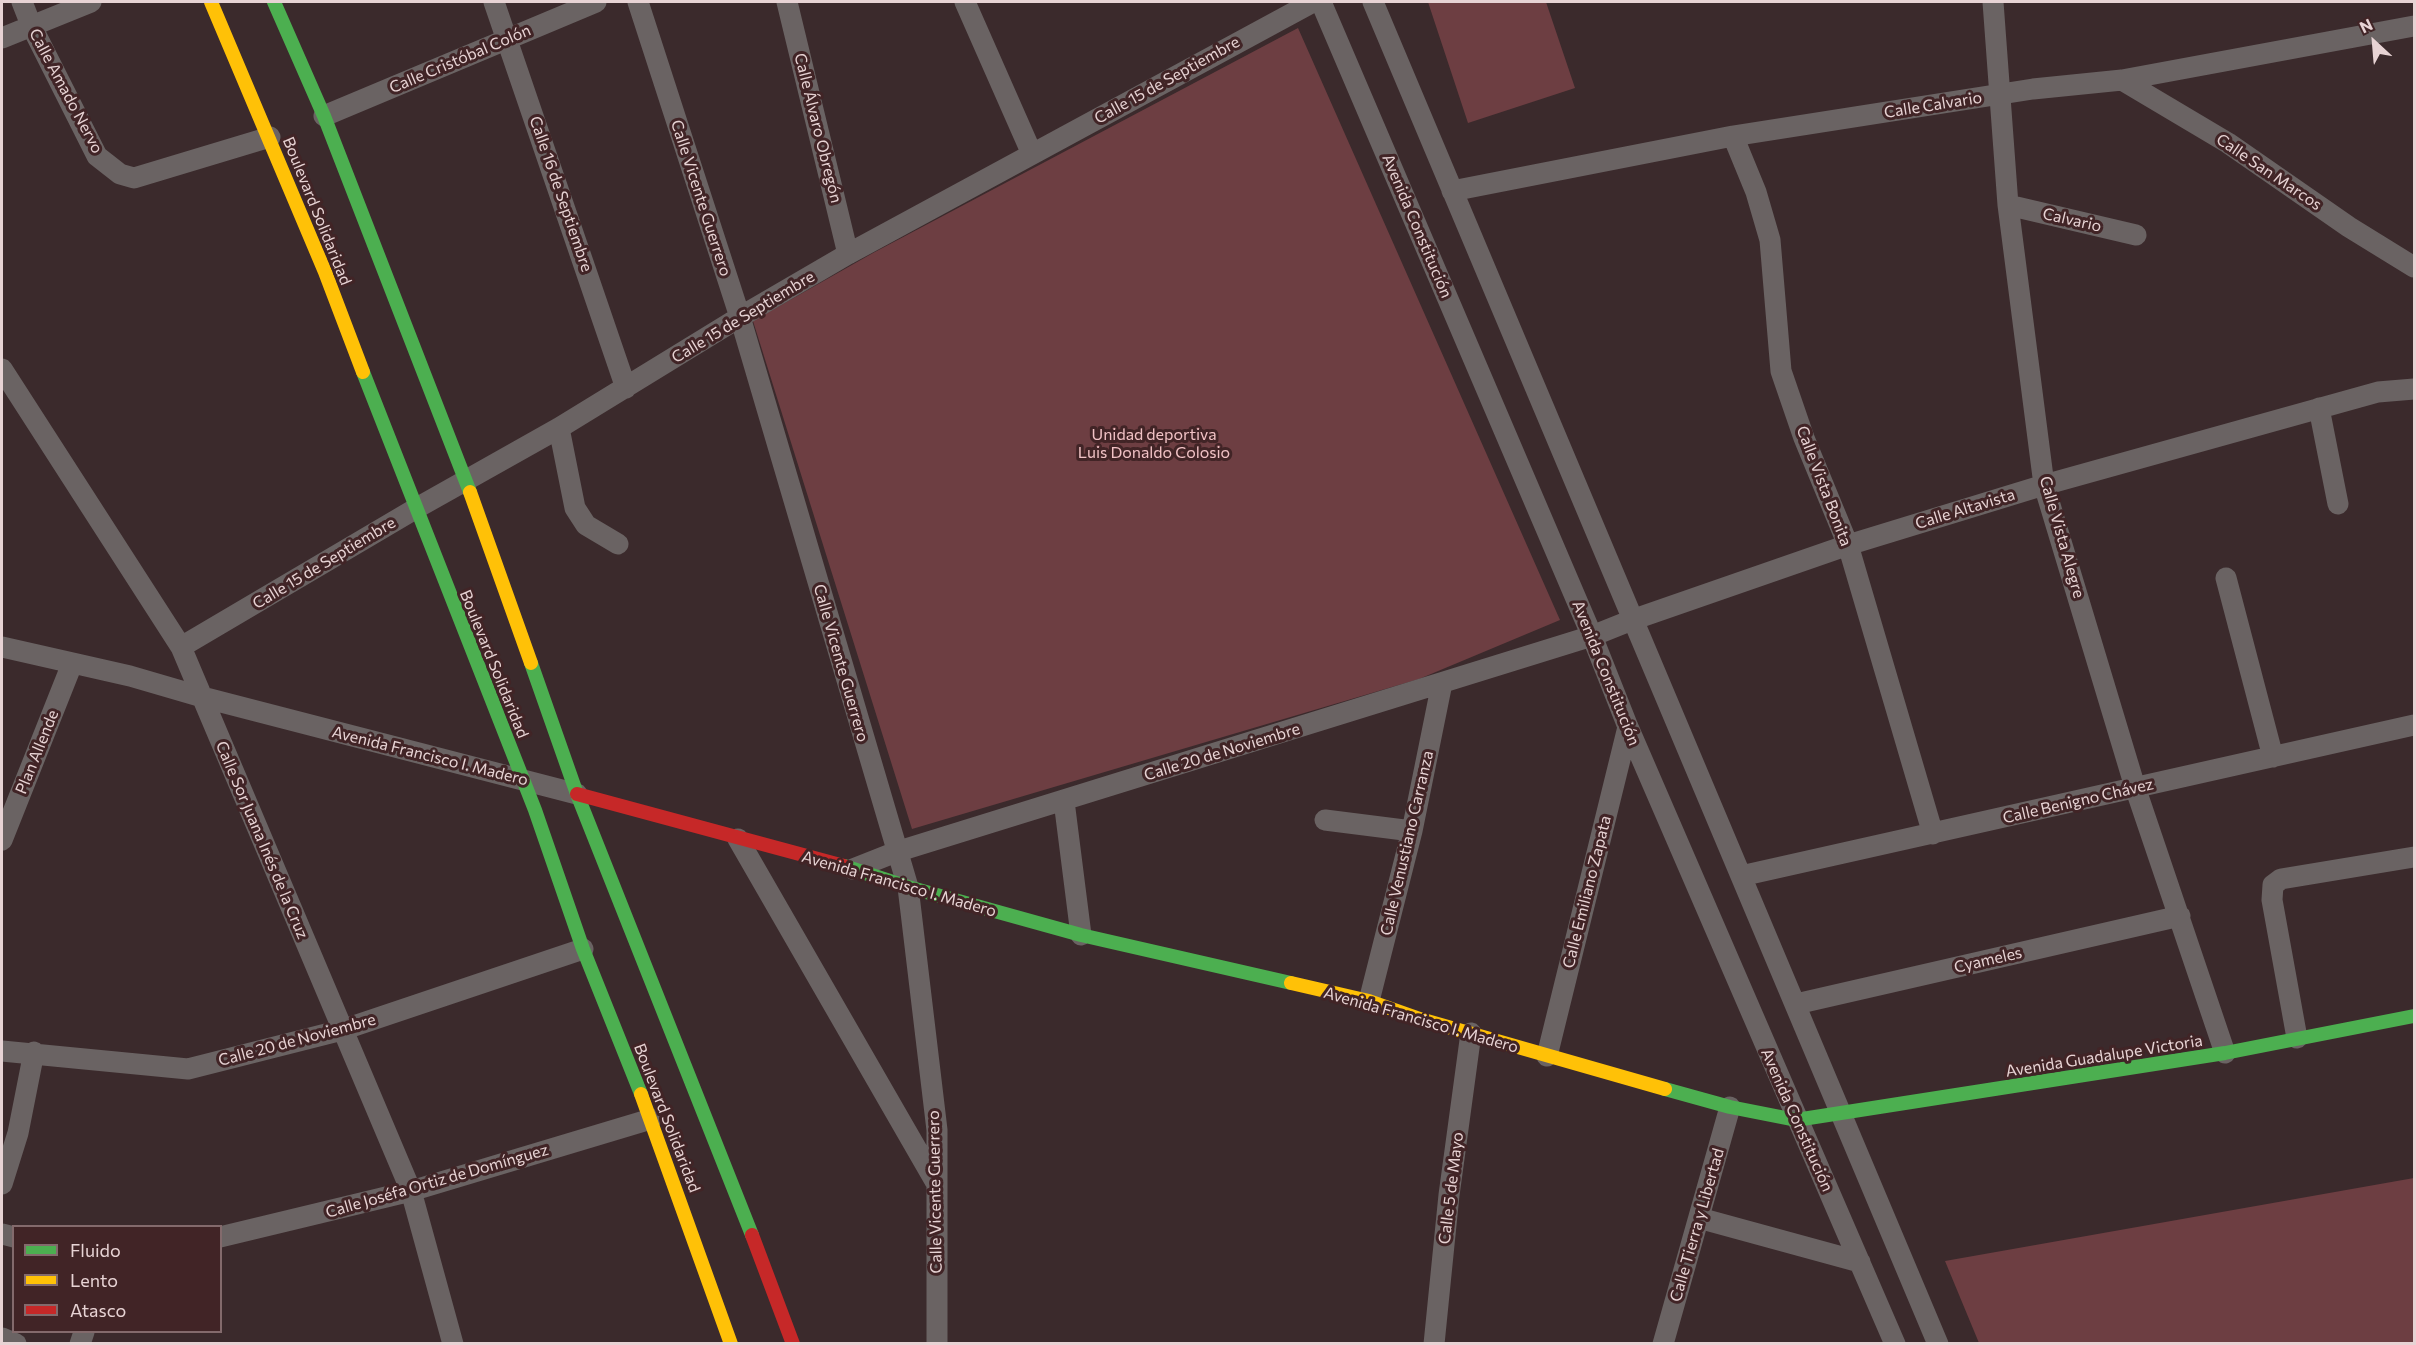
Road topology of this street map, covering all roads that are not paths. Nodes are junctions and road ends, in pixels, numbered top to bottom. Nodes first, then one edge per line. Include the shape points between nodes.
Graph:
1 (22, 2) edge
2 (91, 2) edge
3 (212, 2) edge
4 (274, 2) edge
5 (494, 2) edge
6 (596, 2) edge
7 (638, 2) edge
8 (787, 2) edge
9 (965, 2) edge
10 (1313, 2) edge
11 (1321, 2) edge
12 (1373, 2) edge
13 (1993, 2) edge
14 (31, 24) junction
15 (2415, 26) edge
16 (2, 38) edge
17 (508, 38) junction
18 (2122, 80) junction
19 (2001, 94) junction
20 (324, 116) junction
21 (1733, 136) junction
22 (270, 138) junction
23 (1032, 154) junction
24 (1452, 191) junction
25 (2008, 205) junction
26 (2136, 235) dead end
27 (848, 254) junction
28 (2415, 267) edge
29 (740, 317) junction
30 (2, 369) edge
31 (626, 388) junction
32 (2415, 388) edge
33 (2319, 408) junction
34 (559, 428) junction
35 (466, 481) junction
36 (2044, 485) junction
37 (2338, 504) dead end
38 (415, 509) junction
39 (618, 544) dead end
40 (1848, 545) junction
41 (2226, 578) dead end
42 (1632, 620) junction
43 (1592, 636) junction
44 (2, 647) edge
45 (182, 647) junction
46 (72, 664) junction
47 (1442, 683) junction
48 (202, 697) junction
49 (2415, 725) edge
50 (1628, 727) junction
51 (2273, 757) junction
52 (522, 779) junction
53 (2135, 787) junction
54 (578, 794) junction
55 (1064, 801) junction
56 (1325, 820) dead end
57 (1412, 831) junction
58 (1933, 834) junction
59 (738, 839) junction
60 (2, 840) edge
61 (896, 852) junction
62 (2415, 857) edge
63 (853, 869) junction
64 (1741, 876) junction
65 (908, 887) junction
66 (2180, 916) junction
67 (1081, 935) junction
68 (583, 949) junction
69 (1369, 1001) junction
70 (1796, 1004) junction
71 (2415, 1016) edge
72 (342, 1030) junction
73 (1470, 1033) junction
74 (2296, 1038) junction
75 (2, 1050) edge
76 (34, 1052) junction
77 (2226, 1053) junction
78 (1546, 1056) junction
79 (1730, 1107) junction
80 (1843, 1114) junction
81 (651, 1119) junction
82 (1796, 1120) junction
83 (935, 1182) junction
84 (2, 1184) edge
85 (411, 1191) junction
86 (1699, 1218) junction
87 (222, 1237) edge
88 (1860, 1262) junction
89 (2, 1338) edge
90 (1440, 1342) edge
91 (16, 1344) edge
92 (453, 1344) edge
93 (731, 1344) edge
94 (794, 1344) edge
95 (937, 1344) edge
96 (1663, 1344) edge
97 (1895, 1344) edge
98 (1938, 1344) edge

1 - 14 street, Calle Amado Nervo
2 - 14 street
3 - 22 main road, Boulevard Solidaridad
4 - 20 main road, Boulevard Solidaridad
5 - 17 street, Calle 16 de Septiembre
6 - 17 street, Calle Cristóbal Colón
7 - 29 street, Calle Vicente Guerrero
8 - 27 street, Calle Álvaro Obregón
9 - 23 street
10 - 23 street, Calle 15 de Septiembre
11 - 43 street, Avenida Constitución
12 - 24 street
13 - 19 street, Calle Vista Alegre
14 - 16 street
14 - 22 street, Calle Amado Nervo via 97,156 120,174 134,178
15 - 18 street, Calle Calvario
17 - 20 street, Calle Cristóbal Colón
17 - 31 street, Calle 16 de Septiembre
18 - 19 street, Calle Calvario
18 - 28 street, Calle San Marcos via 2228,143
19 - 21 street, Calle Calvario
19 - 25 street, Calle Vista Alegre
20 - 35 main road, Boulevard Solidaridad
21 - 24 street, Calle Calvario
21 - 40 street, Calle Vista Bonita via 1770,240 1781,371
22 - 38 main road, Boulevard Solidaridad
23 - 27 street, Calle 15 de Septiembre
24 - 42 street
25 - 26 street, Calvario
25 - 36 street, Calle Vista Alegre
27 - 29 street, Calle 15 de Septiembre
29 - 31 street, Calle 15 de Septiembre
29 - 61 street, Calle Vicente Guerrero
30 - 45 street, Calle Sor Juana Inés de la Cruz
31 - 34 street, Calle 15 de Septiembre
32 - 33 street, Calle Altavista via 2378,392
33 - 36 street, Calle Altavista
33 - 37 street
34 - 35 street, Calle 15 de Septiembre
34 - 39 street via 575,508 586,525
35 - 38 street, Calle 15 de Septiembre
35 - 54 main road, Boulevard Solidaridad
36 - 40 street, Calle Altavista
36 - 53 street, Calle Vista Alegre
38 - 45 street, Calle 15 de Septiembre
38 - 52 main road, Boulevard Solidaridad
40 - 42 street, Calle Altavista
40 - 58 street, Calle Vista Bonita
41 - 51 street
42 - 43 street, Calle Altavista
42 - 64 street
43 - 47 street, Calle 20 de Noviembre
43 - 50 street, Avenida Constitución
44 - 46 street, Avenida Francisco I. Madero
45 - 48 street, Calle Sor Juana Inés de la Cruz
46 - 48 street, Avenida Francisco I. Madero
46 - 60 street, Plan Allende
47 - 55 street, Calle 20 de Noviembre
47 - 57 street, Calle Venustiano Carranza
48 - 52 street, Avenida Francisco I. Madero
48 - 72 street, Calle Sor Juana Inés de la Cruz
49 - 51 street, Calle Benigno Chávez
50 - 78 street, Calle Emiliano Zapata
50 - 82 street, Avenida Constitución
51 - 53 street, Calle Benigno Chávez
52 - 54 street, Avenida Francisco I. Madero
52 - 68 main road, Boulevard Solidaridad
53 - 58 street, Calle Benigno Chávez
53 - 66 street, Calle Vista Alegre
54 - 59 main road, Avenida Francisco I. Madero
54 - 94 main road, Boulevard Solidaridad
55 - 61 street, Calle 20 de Noviembre
55 - 67 street
56 - 57 street
57 - 69 street, Calle Venustiano Carranza
58 - 64 street, Calle Benigno Chávez
59 - 63 main road, Avenida Francisco I. Madero
59 - 83 street
61 - 63 street, Calle 20 de Noviembre
61 - 65 street, Calle Vicente Guerrero
62 - 74 street via 2281,879 2273,885 2272,900
63 - 65 main road, Avenida Francisco I. Madero
64 - 70 street
65 - 67 main road, Avenida Francisco I. Madero
65 - 83 street, Calle Vicente Guerrero via 937,1130
66 - 70 street, Cyameles
66 - 77 street, Calle Vista Alegre
67 - 69 main road, Avenida Francisco I. Madero
68 - 72 street, Calle 20 de Noviembre
68 - 81 main road, Boulevard Solidaridad
69 - 73 main road, Avenida Francisco I. Madero
70 - 80 street
71 - 74 main road, Avenida Guadalupe Victoria
72 - 76 street, Calle 20 de Noviembre via 188,1069
72 - 85 street, Calle Sor Juana Inés de la Cruz
73 - 78 main road, Avenida Francisco I. Madero
73 - 90 street, Calle 5 de Mayo via 1449,1196
74 - 77 main road, Avenida Guadalupe Victoria
75 - 76 street, Calle 20 de Noviembre
76 - 84 street via 18,1133
77 - 80 main road, Avenida Guadalupe Victoria
78 - 79 main road, Avenida Francisco I. Madero
79 - 82 main road, Avenida Francisco I. Madero
79 - 86 street, Calle Tierra y Libertad
80 - 82 main road, Avenida Guadalupe Victoria
80 - 98 street
81 - 85 street, Calle Joséfa Ortiz de Domínguez
81 - 93 main road, Boulevard Solidaridad
82 - 88 street, Avenida Constitución
83 - 95 street, Calle Vicente Guerrero
85 - 87 street, Calle Joséfa Ortiz de Domínguez
85 - 92 street, Calle Sor Juana Inés de la Cruz
86 - 88 street
86 - 96 street, Calle Tierra y Libertad
88 - 97 street, Avenida Constitución
89 - 91 street

